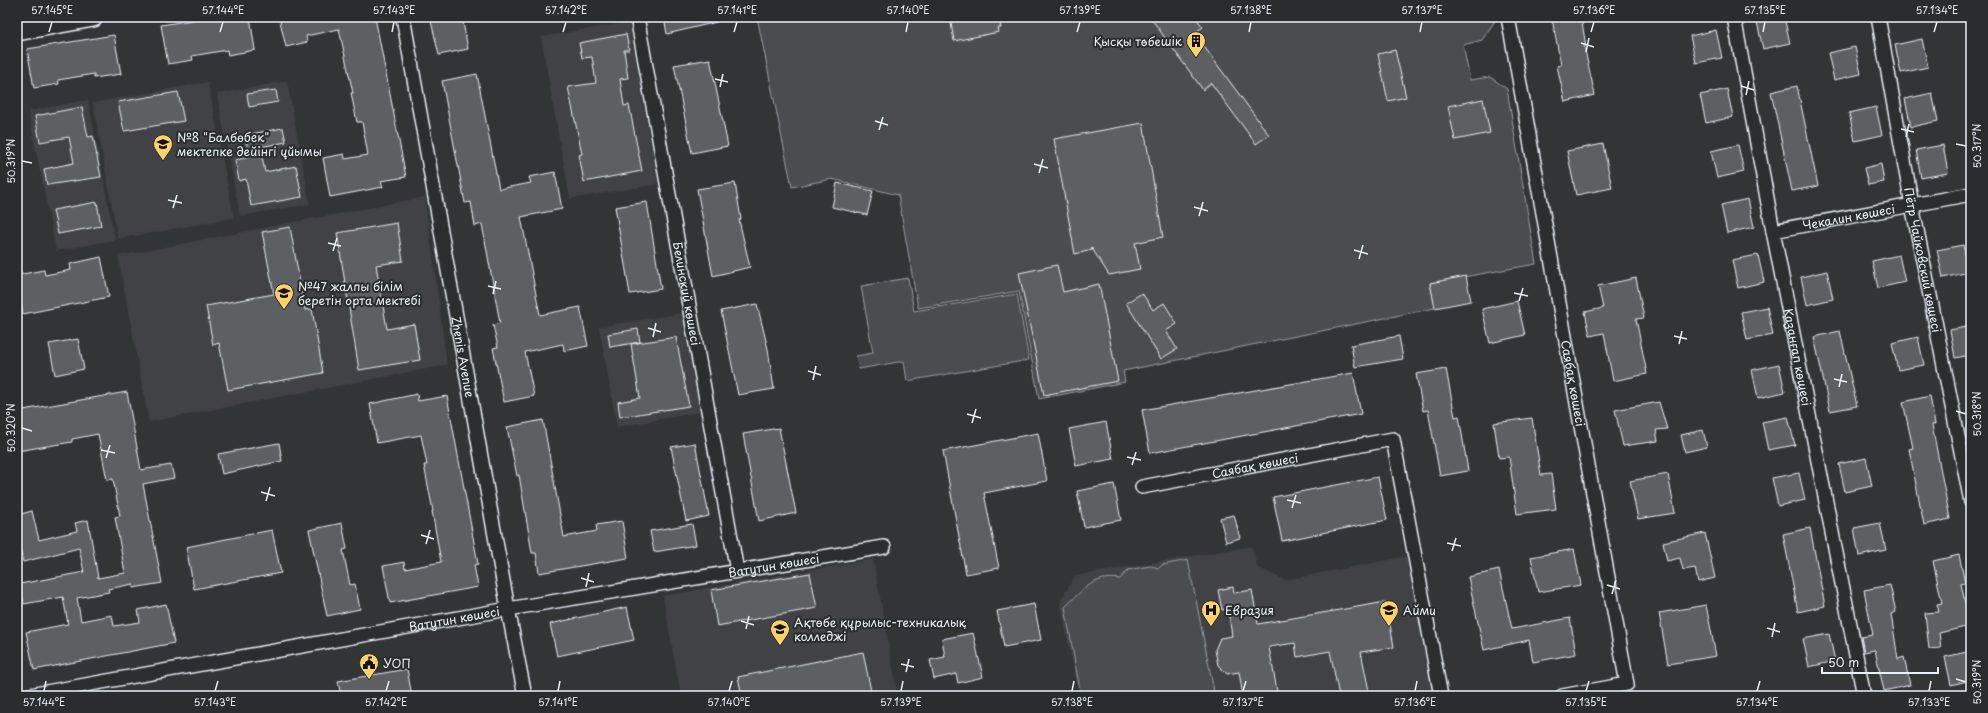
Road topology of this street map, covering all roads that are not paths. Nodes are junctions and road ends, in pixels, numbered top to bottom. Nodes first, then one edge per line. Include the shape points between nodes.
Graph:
1 (93, 17) edge
2 (403, 17) edge
3 (637, 17) edge
4 (1508, 17) edge
5 (1734, 17) edge
6 (1878, 17) edge
7 (17, 31) edge
8 (1971, 194) edge
9 (1912, 205) junction
10 (1773, 231) junction
11 (1142, 487) dead end
12 (1971, 502) edge
13 (884, 547) dead end
14 (737, 571) junction
15 (508, 609) junction
16 (24, 696) edge
17 (525, 696) edge
18 (1441, 696) edge
19 (1562, 696) edge
20 (1864, 696) edge

1 - 7 main road
2 - 15 street, Zhenis Avenue
3 - 14 street, Белинский көшесі
4 - 19 street, Саябақ көшесі via 1627,684
5 - 10 street, Қазанғап көшесі
6 - 9 street, Пётр Чайковский көшесі
8 - 9 street, Чекалин көшесі
9 - 10 street, Чекалин көшесі
9 - 12 street, Пётр Чайковский көшесі
10 - 20 street, Қазанғап көшесі
11 - 18 street, Саябақ көшесі via 1393,439
13 - 14 street, Ватутин көшесі
14 - 15 street, Ватутин көшесі
15 - 16 street, Ватутин көшесі
15 - 17 street, Zhenis Avenue

